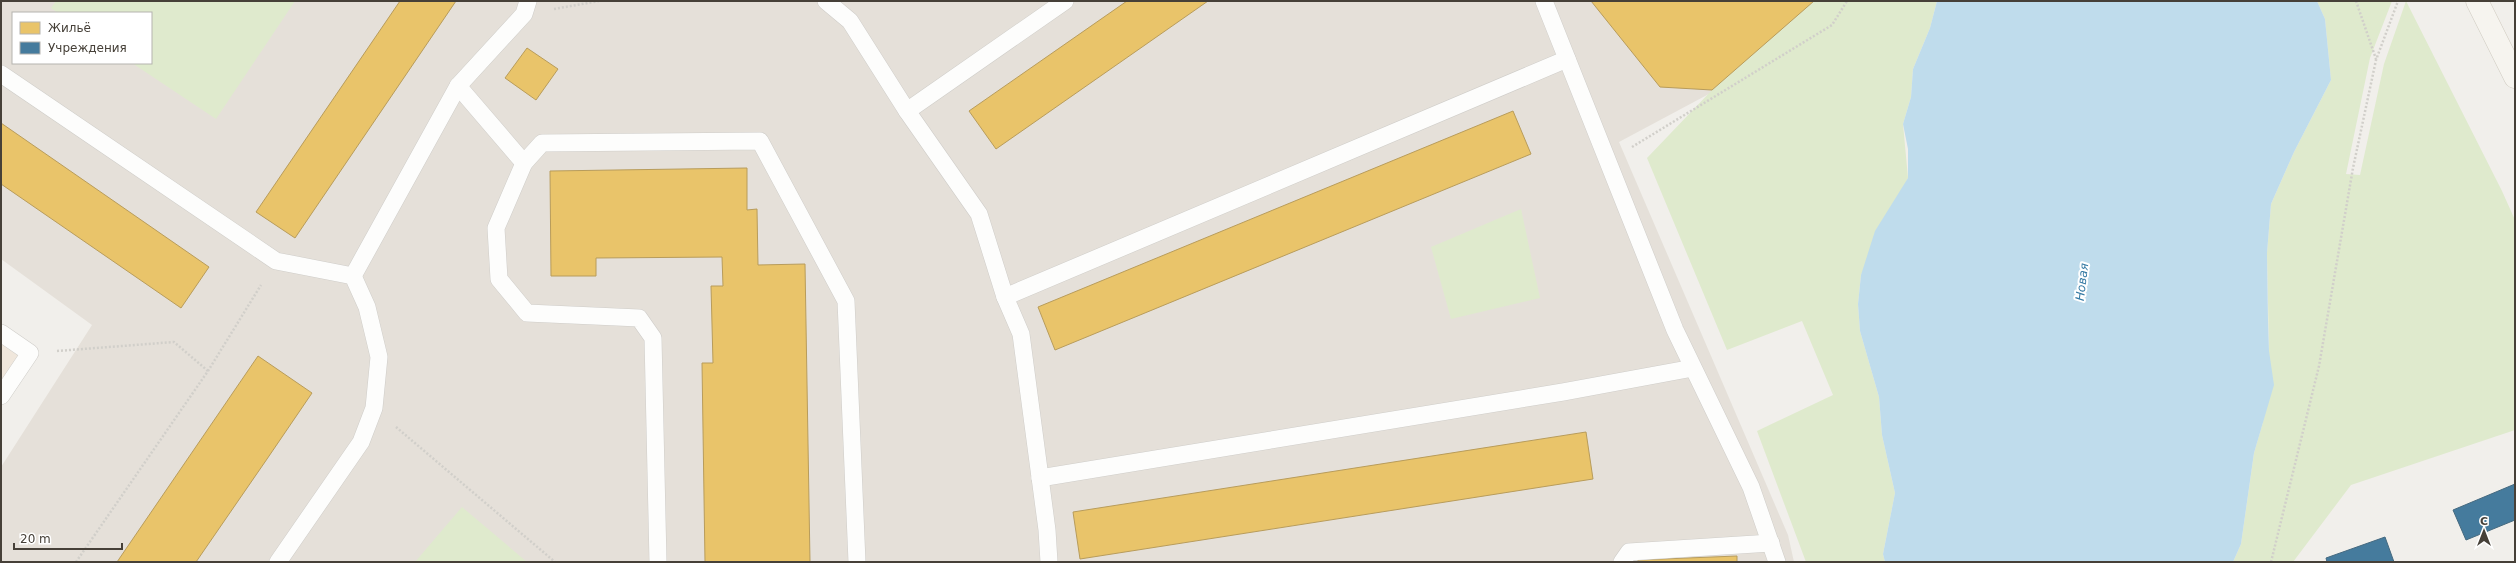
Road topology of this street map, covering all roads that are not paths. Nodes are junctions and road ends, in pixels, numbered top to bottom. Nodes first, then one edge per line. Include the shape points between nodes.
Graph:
1 (826, 1) edge
2 (1064, 1) edge
3 (1544, 1) edge
4 (2477, 1) edge
5 (526, 7) edge
6 (1567, 59) junction
7 (1, 74) edge
8 (2515, 77) edge
9 (458, 86) junction
10 (907, 111) junction
11 (524, 163) junction
12 (353, 276) junction
13 (1005, 297) junction
14 (1, 333) edge
15 (1693, 368) junction
16 (1, 396) edge
17 (1040, 478) junction
18 (1771, 543) junction
19 (278, 562) edge
20 (658, 562) edge
21 (857, 562) edge
22 (1049, 562) edge
23 (1622, 562) edge
24 (1777, 562) edge

1 - 10 lane via 850,21
2 - 10 lane
3 - 6 lane
4 - 8 street
5 - 9 lane
6 - 13 lane
6 - 15 lane
7 - 12 lane via 276,261
9 - 11 lane
9 - 12 lane
10 - 13 lane via 979,214
11 - 20 lane via 496,228 499,279 527,313 639,318 652,338
11 - 21 lane via 542,143 760,141 846,301
12 - 19 lane via 367,307 379,357 374,408 361,442
13 - 17 lane via 1021,334
14 - 16 lane via 30,352
15 - 17 lane via 1563,392
15 - 18 lane via 1750,487
17 - 22 lane
18 - 23 lane via 1629,552
18 - 24 lane

